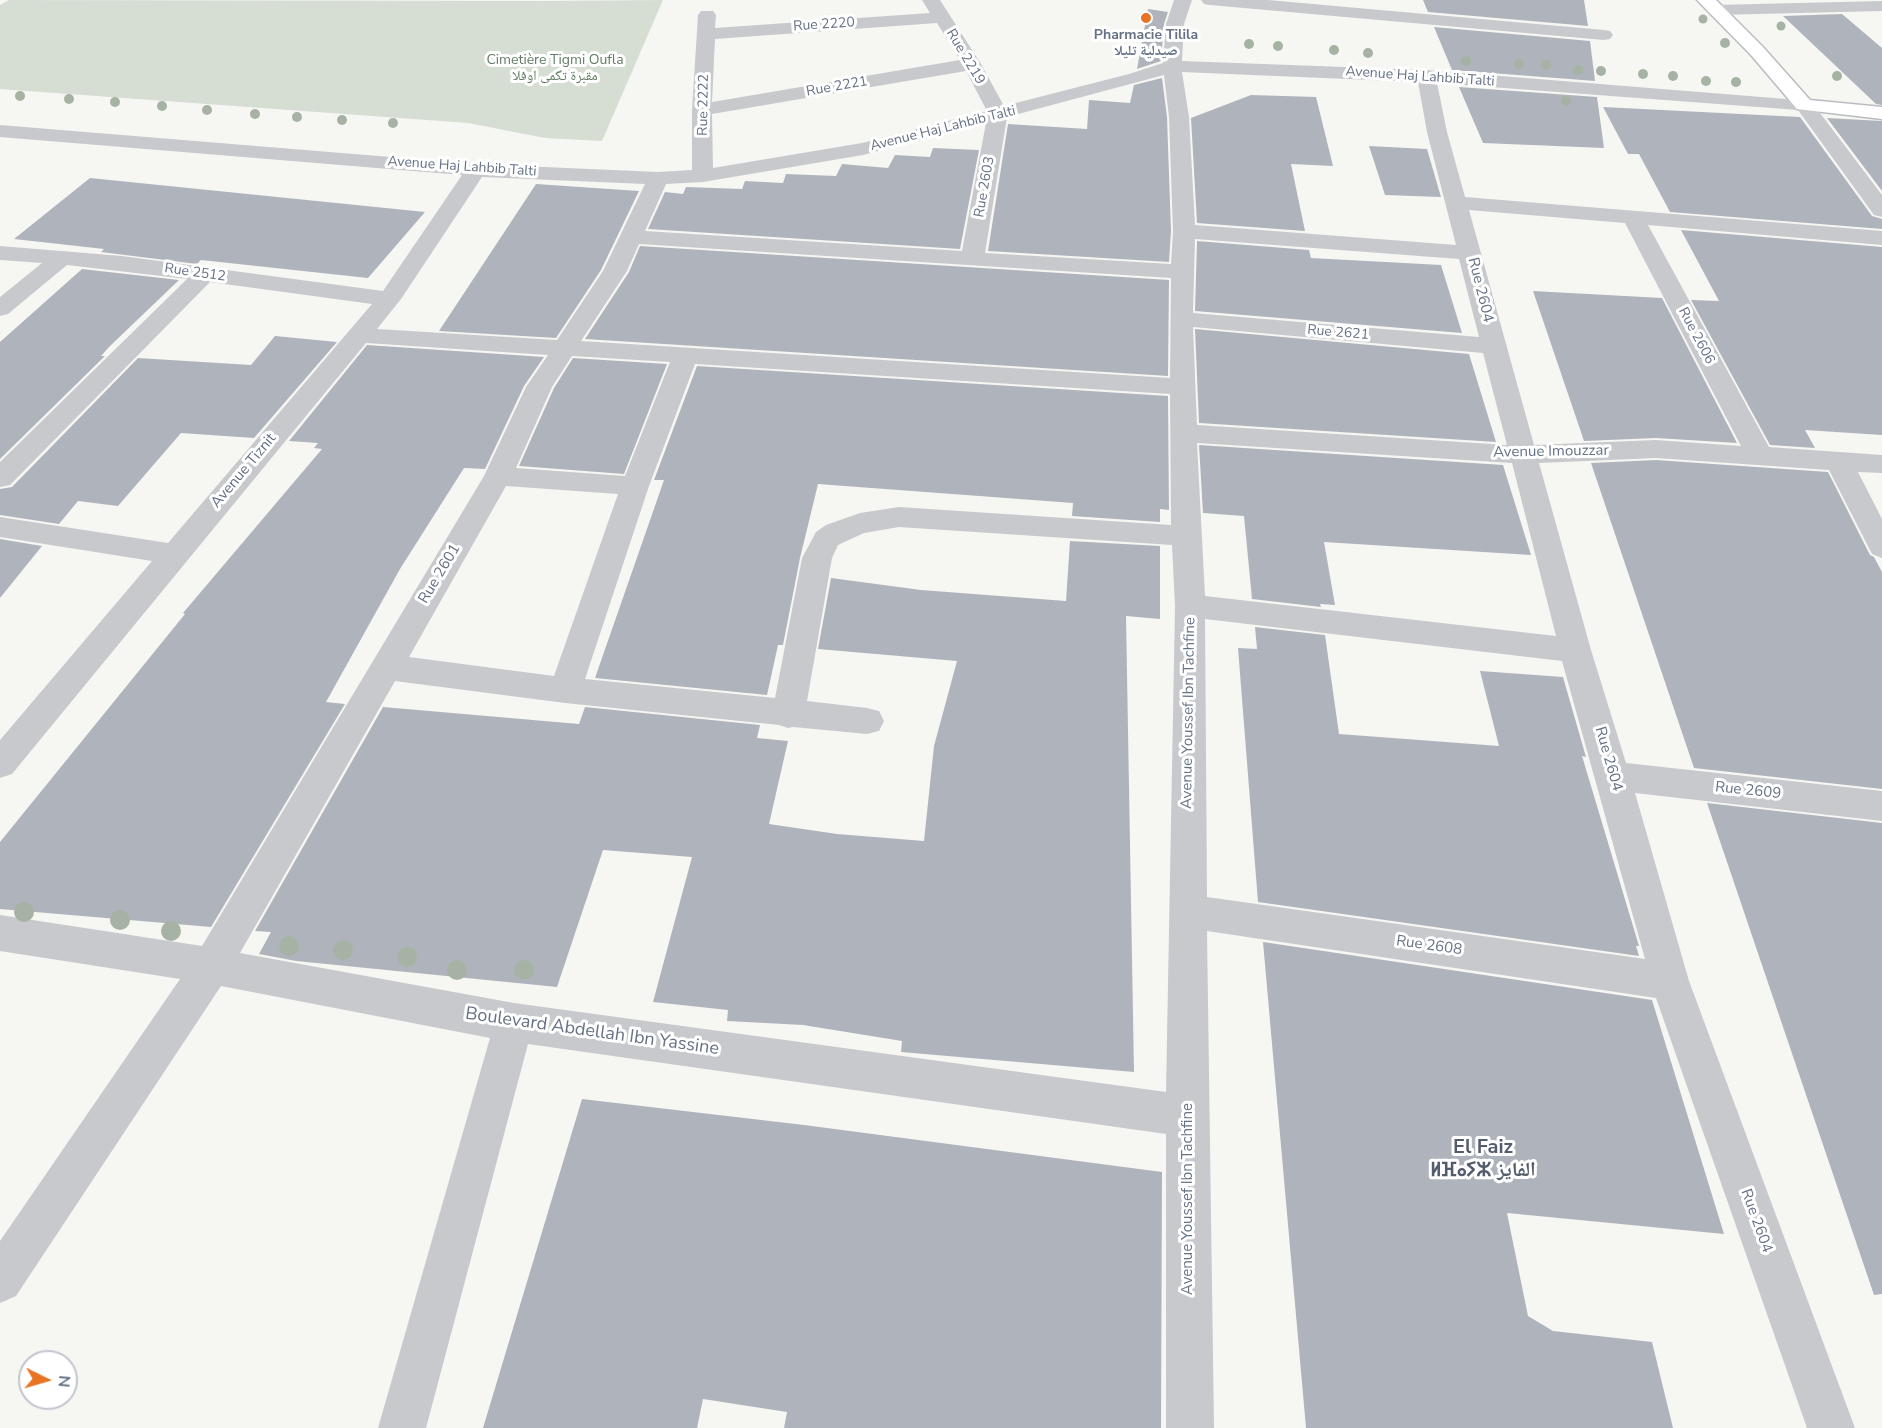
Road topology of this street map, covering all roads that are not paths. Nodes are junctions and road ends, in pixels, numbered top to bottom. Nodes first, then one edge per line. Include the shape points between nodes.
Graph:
1 (931, 0) edge
2 (1183, 0) edge
3 (1210, 0) edge
4 (1480, 2) dead end
5 (1311, 5) edge
6 (1710, 5) edge
7 (1882, 6) edge
8 (1398, 8) edge
9 (941, 17) junction
10 (707, 25) joint
11 (1483, 25) junction
12 (1604, 35) dead end
13 (972, 64) junction
14 (1172, 66) junction
15 (1426, 76) junction
16 (1804, 105) junction
17 (702, 110) junction
18 (1882, 113) edge
19 (998, 114) junction
20 (0, 131) edge
21 (476, 170) junction
22 (704, 176) junction
23 (658, 178) junction
24 (1456, 202) junction
25 (1881, 207) edge
26 (1633, 218) junction
27 (1184, 231) junction
28 (630, 237) junction
29 (1882, 238) edge
30 (0, 253) edge
31 (1471, 253) junction
32 (62, 258) junction
33 (972, 259) junction
34 (1183, 272) junction
35 (205, 274) junction
36 (389, 299) junction
37 (0, 309) edge
38 (1181, 320) junction
39 (358, 334) junction
40 (1495, 346) junction
41 (567, 347) junction
42 (686, 354) junction
43 (1183, 387) junction
44 (1184, 433) junction
45 (1759, 454) junction
46 (1523, 455) junction
47 (1838, 460) junction
48 (1882, 464) edge
49 (498, 476) junction
50 (0, 478) edge
51 (635, 486) junction
52 (0, 526) edge
53 (1186, 536) junction
54 (1882, 547) edge
55 (174, 554) junction
56 (1190, 606) junction
57 (1575, 650) junction
58 (385, 667) junction
59 (565, 690) junction
60 (788, 715) junction
61 (867, 721) dead end
62 (0, 764) edge
63 (1613, 776) junction
64 (1882, 806) edge
65 (1187, 912) junction
66 (0, 933) edge
67 (212, 966) junction
68 (1670, 981) junction
69 (514, 1023) junction
70 (1187, 1116) junction
71 (0, 1281) edge
72 (402, 1428) edge
73 (1190, 1428) edge
74 (1831, 1428) edge

1 - 9 street, Rue 2219
2 - 14 street, Avenue Youssef Ibn Tachfine via 1175,24
3 - 5 street
4 - 11 street
5 - 8 street
6 - 7 street
6 - 16 street
8 - 11 street
9 - 10 street, Rue 2220
9 - 13 street, Rue 2219
10 - 17 street, Rue 2222
11 - 12 street
13 - 17 street, Rue 2221
13 - 19 street, Rue 2219
14 - 15 street, Avenue Haj Lahbib Talti
14 - 19 street, Avenue Haj Lahbib Talti
14 - 27 street, Avenue Youssef Ibn Tachfine via 1179,117
15 - 16 street, Avenue Haj Lahbib Talti
15 - 24 street, Rue 2604
16 - 18 street, Avenue Haj Lahbib Talti
16 - 25 street
17 - 22 street, Rue 2222
19 - 22 street, Avenue Haj Lahbib Talti via 863,149
19 - 33 street, Rue 2603
20 - 21 street, Avenue Haj Lahbib Talti
21 - 23 street, Avenue Haj Lahbib Talti
21 - 36 street, Avenue Tiznit
22 - 23 street, Avenue Haj Lahbib Talti
23 - 28 street, Rue 2601
24 - 26 street
24 - 31 street, Rue 2604
26 - 29 street
26 - 45 street, Rue 2606
27 - 31 street
27 - 34 street, Avenue Youssef Ibn Tachfine
28 - 33 street
28 - 41 street, Rue 2601 via 615,271
30 - 32 street, Rue 2512
31 - 40 street, Rue 2604
32 - 35 street, Rue 2512
32 - 37 street
33 - 34 street
34 - 38 street, Avenue Youssef Ibn Tachfine
35 - 36 street, Rue 2512
35 - 50 street
36 - 39 street, Avenue Tiznit
38 - 40 street, Rue 2621
38 - 43 street, Avenue Youssef Ibn Tachfine
39 - 41 street
39 - 55 street, Avenue Tiznit
40 - 46 street, Rue 2604
41 - 42 street
41 - 49 street, Rue 2601 via 539,387
42 - 43 street
42 - 51 street
43 - 44 street, Avenue Youssef Ibn Tachfine
44 - 46 street, Avenue Imouzzar
44 - 53 street, Avenue Youssef Ibn Tachfine
45 - 46 street, Avenue Imouzzar via 1656,449
45 - 47 street, Avenue Imouzzar
46 - 57 street, Rue 2604
47 - 48 street, Avenue Imouzzar
47 - 54 street
49 - 51 street
49 - 58 street, Rue 2601
51 - 59 street
52 - 55 street
53 - 56 street, Avenue Youssef Ibn Tachfine
53 - 60 street via 898,517 836,532 826,539 817,558
55 - 62 street, Avenue Tiznit
56 - 57 street
56 - 65 street, Avenue Youssef Ibn Tachfine
57 - 63 street, Rue 2604
58 - 59 street
58 - 67 street, Rue 2601
59 - 60 street
60 - 61 street
63 - 64 street, Rue 2609
63 - 68 street, Rue 2604
65 - 68 street, Rue 2608
65 - 70 street, Avenue Youssef Ibn Tachfine
66 - 67 street, Boulevard Abdellah Ibn Yassine
67 - 69 street, Boulevard Abdellah Ibn Yassine
67 - 71 street, Rue 2601
68 - 74 street, Rue 2604
69 - 70 street, Boulevard Abdellah Ibn Yassine
69 - 72 street
70 - 73 street, Avenue Youssef Ibn Tachfine

